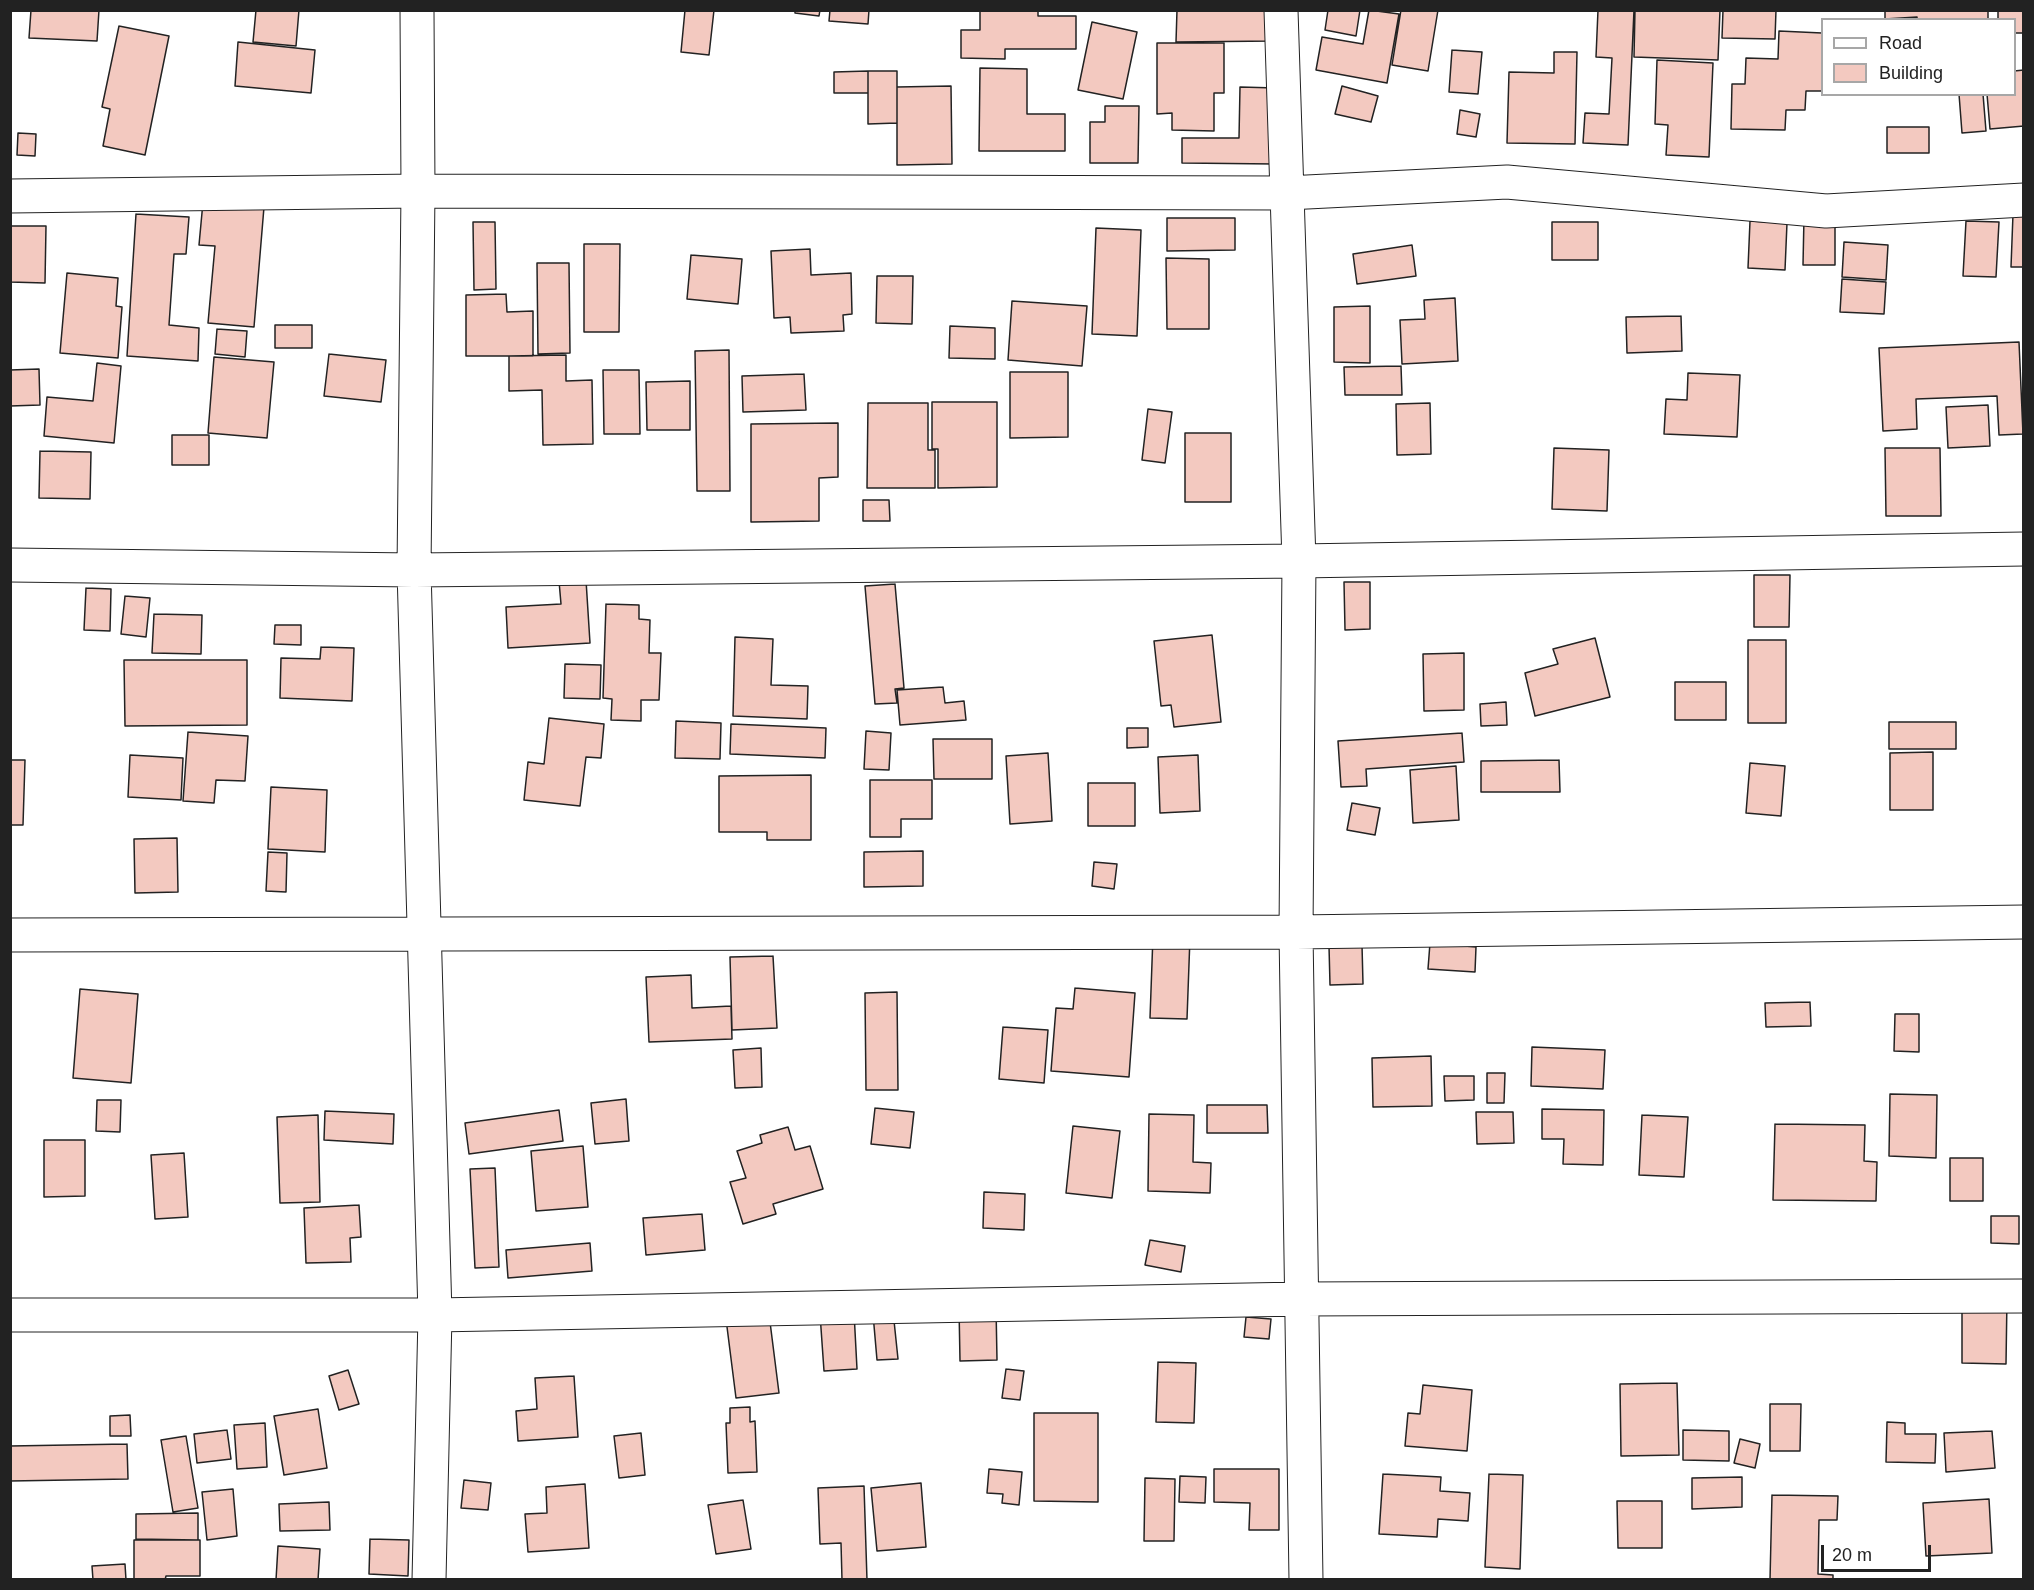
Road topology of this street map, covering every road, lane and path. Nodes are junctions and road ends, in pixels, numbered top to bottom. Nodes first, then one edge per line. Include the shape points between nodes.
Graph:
1 (417, 10) edge
2 (1281, 10) edge
3 (418, 192) junction
4 (1287, 193) junction
5 (10, 196) edge
6 (2024, 200) edge
7 (2024, 549) edge
8 (1299, 561) junction
9 (10, 565) edge
10 (414, 570) junction
11 (2024, 922) edge
12 (1296, 932) junction
13 (424, 933) junction
14 (10, 935) edge
15 (2024, 1296) edge
16 (1301, 1299) junction
17 (10, 1315) edge
18 (435, 1315) junction
19 (429, 1580) edge
20 (1306, 1580) edge

1 - 3 street
2 - 4 street
3 - 4 street
3 - 5 street
3 - 10 street
4 - 6 street via 1507,182 1826,211
4 - 8 street
7 - 8 street
8 - 10 street
8 - 12 street
9 - 10 street
10 - 13 street
11 - 12 street
12 - 13 street
12 - 16 street
13 - 14 street
13 - 18 street
15 - 16 street
16 - 18 street
16 - 20 street
17 - 18 street
18 - 19 street

